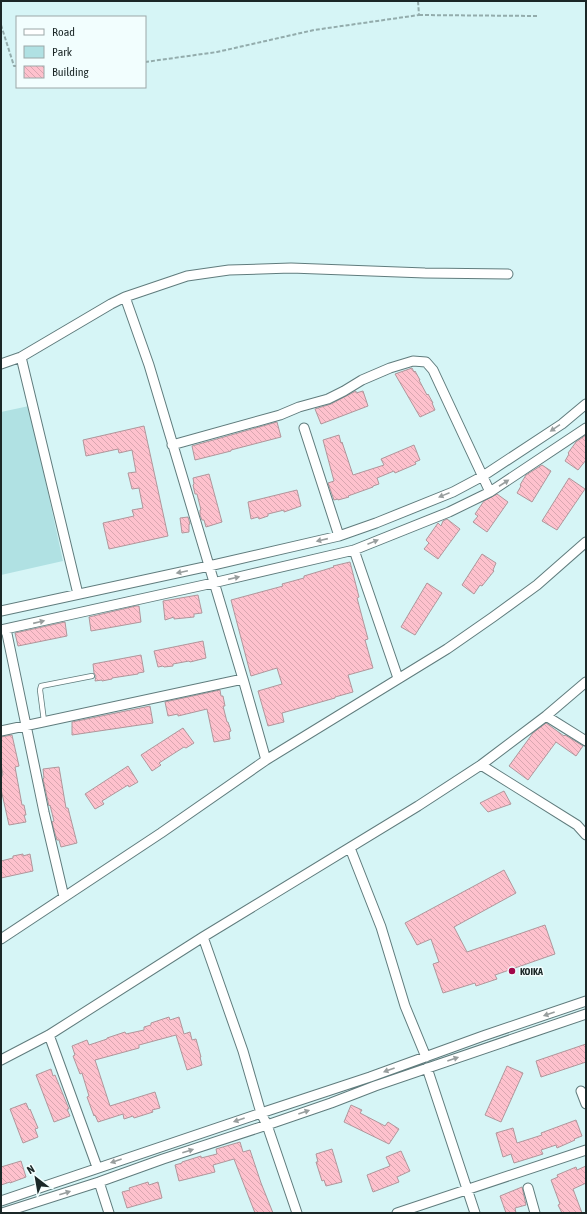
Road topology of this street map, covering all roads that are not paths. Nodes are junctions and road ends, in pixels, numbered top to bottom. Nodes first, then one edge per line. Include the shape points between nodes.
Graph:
1 (508, 274) dead end
2 (125, 297) junction
3 (22, 357) junction
4 (1, 364) edge
5 (586, 404) edge
6 (304, 428) dead end
7 (586, 428) edge
8 (172, 444) junction
9 (483, 476) junction
10 (490, 492) junction
11 (339, 536) junction
12 (586, 542) edge
13 (354, 550) junction
14 (209, 566) junction
15 (214, 583) junction
16 (78, 594) junction
17 (1, 611) edge
18 (4, 630) edge
19 (92, 676) dead end
20 (398, 678) junction
21 (243, 679) junction
22 (586, 682) edge
23 (546, 716) junction
24 (44, 721) junction
25 (26, 725) junction
26 (1, 731) edge
27 (586, 741) edge
28 (266, 760) junction
29 (481, 765) junction
30 (586, 835) edge
31 (350, 848) junction
32 (64, 897) junction
33 (203, 937) junction
34 (1, 939) edge
35 (586, 1001) edge
36 (585, 1017) edge
37 (49, 1035) junction
38 (426, 1057) junction
39 (1, 1060) edge
40 (427, 1068) junction
41 (581, 1091) dead end
42 (586, 1104) edge
43 (261, 1113) junction
44 (268, 1125) junction
45 (586, 1150) edge
46 (98, 1168) junction
47 (99, 1182) junction
48 (528, 1188) dead end
49 (467, 1189) junction
50 (1, 1201) edge
51 (2, 1213) edge
52 (110, 1213) edge
53 (297, 1213) edge
54 (397, 1213) edge
55 (475, 1213) edge
56 (535, 1213) edge

1 - 2 street via 291,268 229,270 187,276
2 - 3 street
2 - 8 street via 149,365
3 - 4 street
3 - 16 street
5 -> 9 street via 562,424
6 - 11 street
10 -> 7 street
8 - 9 street via 280,415 328,399 390,368 413,362 426,362 433,370
8 - 14 street
9 - 10 street
9 -> 11 street via 453,492
13 -> 10 street via 449,512
11 -> 14 street
12 - 20 street via 537,585 500,612 447,649
15 -> 13 street
13 - 20 street
14 - 15 street
14 -> 16 street
18 -> 15 street
15 - 21 street
16 - 17 street
18 - 25 street
19 - 24 lane via 41,686
20 - 28 street
21 - 24 street
21 - 28 street
22 - 23 street
23 - 27 street
23 - 29 street
24 - 25 street
25 - 26 street
25 - 32 street
28 - 32 street
29 - 30 street via 577,825
29 - 31 street
31 - 33 street
31 - 38 street via 381,927 405,1006
32 - 34 street
33 - 37 street
33 - 43 street via 243,1051
35 -> 38 street
40 -> 36 street
37 - 39 street
37 - 46 street
38 -> 43 street
44 -> 40 street
40 - 49 street
41 - 42 street
43 - 44 street
43 -> 46 street
47 -> 44 street
44 - 53 street
45 - 49 street
46 - 50 street
51 -> 47 street
47 - 52 street
48 - 56 street
49 - 54 street
49 - 55 street

